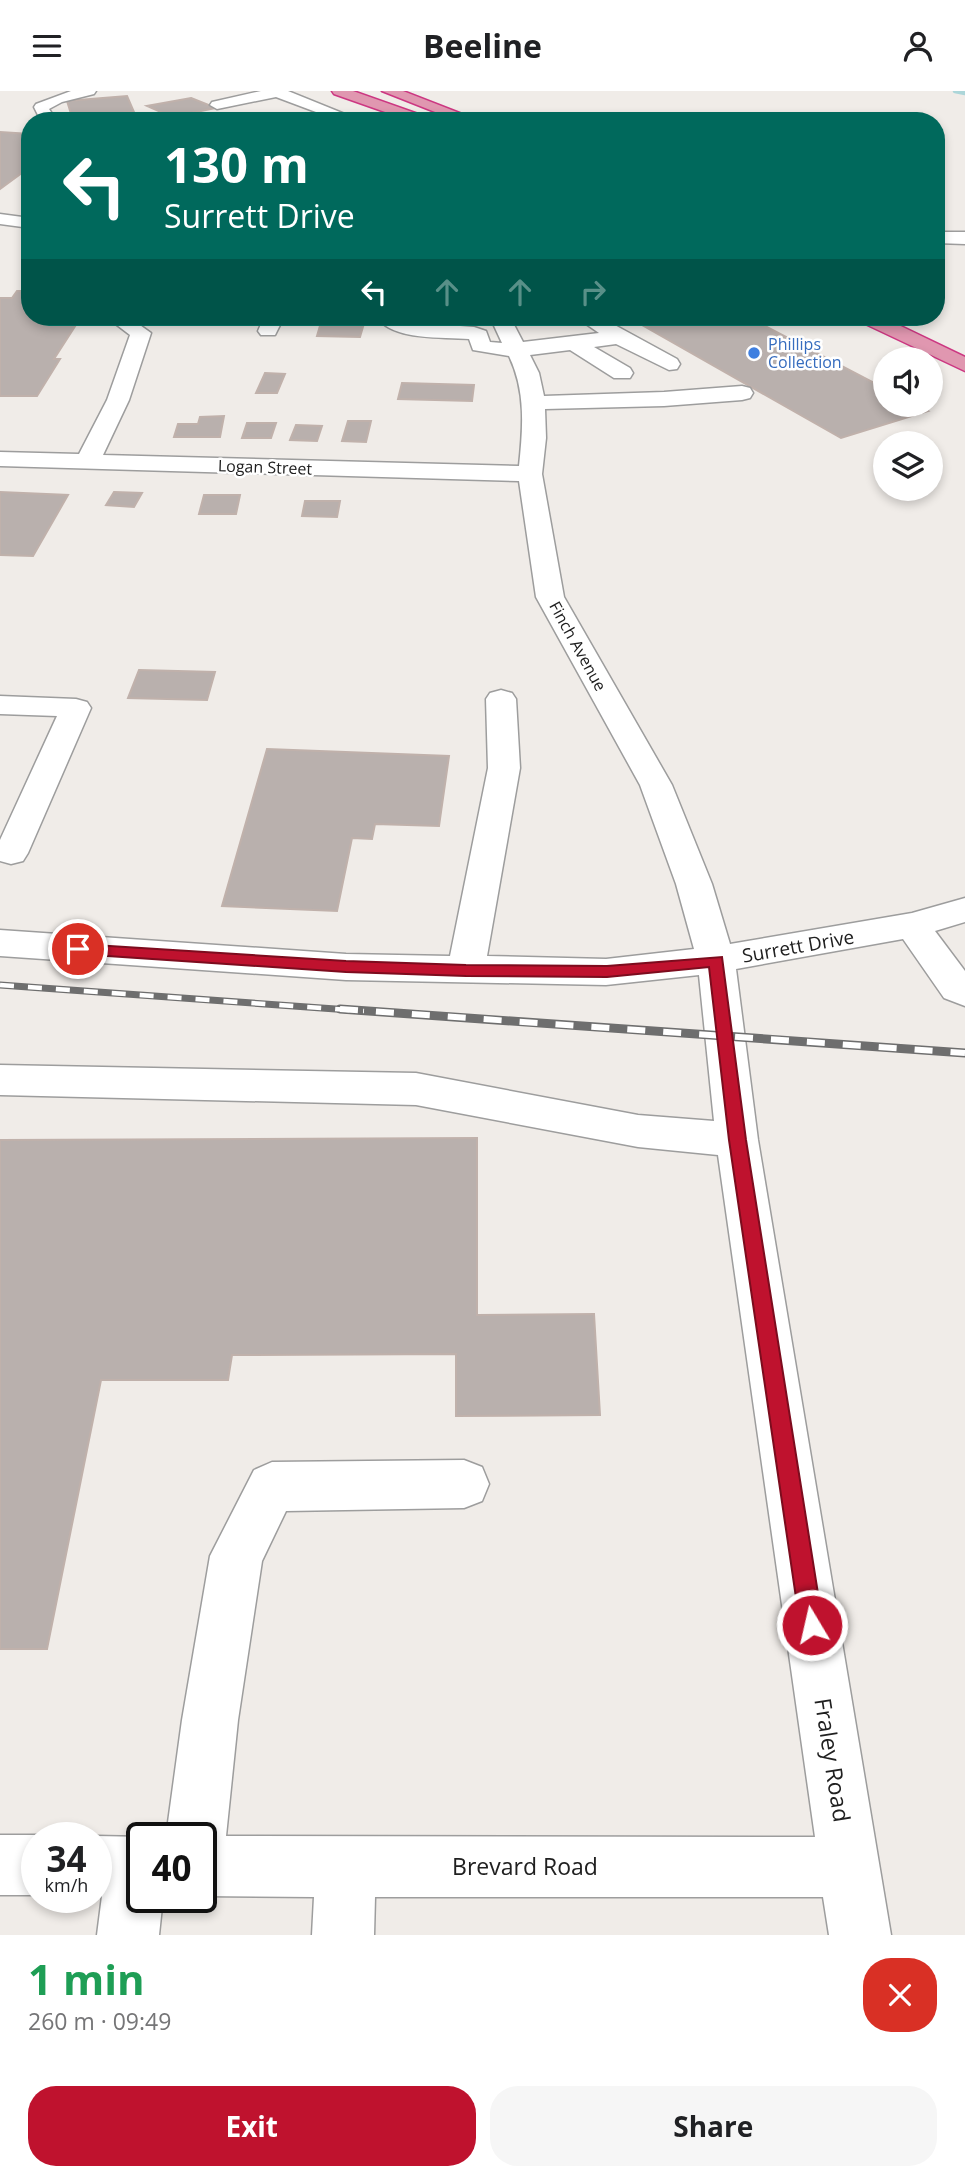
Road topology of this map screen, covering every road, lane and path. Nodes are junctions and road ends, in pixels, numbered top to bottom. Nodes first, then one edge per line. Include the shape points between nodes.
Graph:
1 (89, 91) edge
2 (276, 91) edge
3 (339, 91) edge
4 (389, 91) edge
5 (217, 105) dead end
6 (44, 112) edge
7 (326, 112) edge
8 (397, 112) edge
9 (448, 112) edge
10 (0, 219) edge
11 (21, 222) edge
12 (945, 237) edge
13 (965, 238) edge
14 (130, 326) edge
15 (402, 326) edge
16 (505, 326) edge
17 (601, 326) edge
18 (885, 326) edge
19 (619, 337) junction
20 (572, 342) junction
21 (516, 348) junction
22 (669, 364) dead end
23 (965, 365) edge
24 (622, 373) dead end
25 (742, 393) dead end
26 (533, 403) junction
27 (0, 459) edge
28 (87, 462) junction
29 (530, 474) junction
30 (501, 698) dead end
31 (0, 705) edge
32 (11, 853) dead end
33 (965, 910) edge
34 (912, 925) junction
35 (0, 943) edge
36 (716, 960) junction
37 (466, 970) junction
38 (965, 992) edge
39 (0, 1080) edge
40 (737, 1140) junction
41 (464, 1484) dead end
42 (198, 1822) edge
43 (0, 1865) edge
44 (21, 1865) edge
45 (125, 1866) edge
46 (217, 1866) edge
47 (346, 1867) junction
48 (849, 1867) junction
49 (128, 1935) edge
50 (343, 1935) edge
51 (860, 1935) edge

1 - 6 street via 57,99 41,107
2 - 5 street
2 - 7 street
3 - 8 highway
4 - 9 highway
10 - 11 street
12 - 13 street
14 - 28 street via 141,333 118,400
15 - 21 street via 474,333 479,335 480,346
16 - 21 street, Finch Avenue
17 - 19 street
18 - 23 highway
19 - 20 street
19 - 22 street
20 - 21 street
20 - 24 street
21 - 26 street, Finch Avenue via 528,373
25 - 26 street
26 - 29 street, Finch Avenue
27 - 28 street, Logan Street
28 - 29 street, Logan Street
29 - 36 street, Finch Avenue via 550,597 656,785 694,884
30 - 37 street via 504,768
31 - 32 street via 76,708
33 - 34 street, Surrett Drive
34 - 36 street, Surrett Drive
34 - 38 street via 957,988
35 - 37 street, Surrett Drive via 346,967
36 - 37 street, Surrett Drive via 607,972
36 - 40 street, Fraley Road
39 - 40 street via 416,1089 638,1131
40 - 48 street, Fraley Road
41 - 42 street via 272,1487 236,1556
43 - 44 street
45 - 49 street
46 - 47 street, Brevard Road
47 - 48 street, Brevard Road
47 - 50 street
48 - 51 street, Fraley Road

